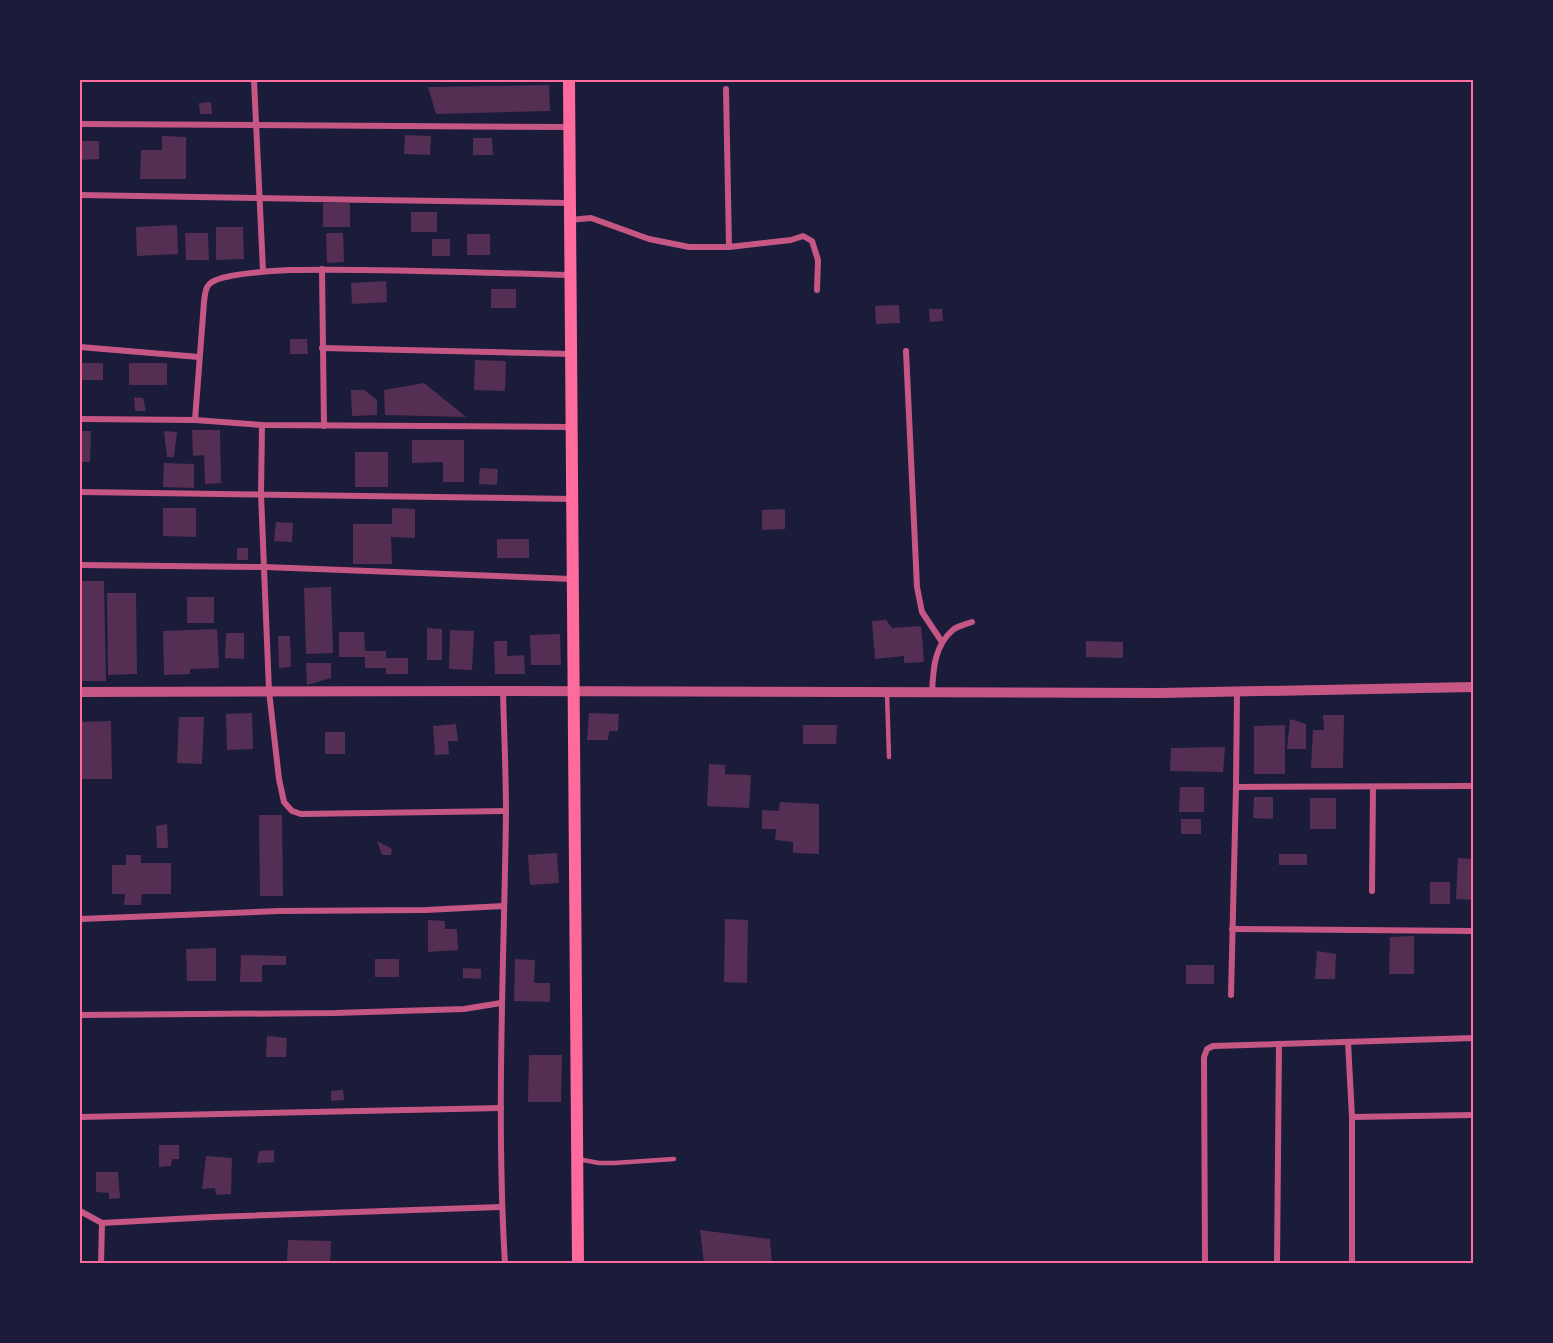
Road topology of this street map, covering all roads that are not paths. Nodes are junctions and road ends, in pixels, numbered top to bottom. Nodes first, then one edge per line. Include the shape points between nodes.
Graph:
1 (254, 80) edge
2 (569, 80) edge
3 (726, 89) dead end
4 (80, 124) edge
5 (255, 124) junction
6 (569, 127) junction
7 (80, 195) edge
8 (260, 199) junction
9 (569, 203) junction
10 (570, 220) junction
11 (729, 246) junction
12 (322, 269) junction
13 (263, 271) junction
14 (570, 275) junction
15 (817, 290) dead end
16 (80, 347) edge
17 (322, 348) junction
18 (906, 351) dead end
19 (571, 354) junction
20 (199, 357) junction
21 (80, 419) edge
22 (195, 420) junction
23 (262, 425) junction
24 (324, 426) junction
25 (571, 427) junction
26 (80, 492) edge
27 (261, 494) junction
28 (572, 499) junction
29 (80, 565) edge
30 (265, 567) junction
31 (572, 579) junction
32 (972, 622) dead end
33 (942, 642) junction
34 (1473, 687) edge
35 (269, 691) junction
36 (503, 691) junction
37 (573, 691) junction
38 (80, 692) edge
39 (1237, 692) junction
40 (887, 693) junction
41 (932, 693) junction
42 (890, 758) dead end
43 (1473, 786) edge
44 (1236, 787) junction
45 (1373, 787) junction
46 (506, 811) junction
47 (1372, 891) dead end
48 (504, 906) junction
49 (80, 920) edge
50 (1232, 929) junction
51 (1473, 931) edge
52 (1231, 994) dead end
53 (501, 1004) junction
54 (80, 1015) edge
55 (1473, 1038) edge
56 (1348, 1042) junction
57 (1279, 1044) junction
58 (501, 1108) junction
59 (1473, 1115) edge
60 (80, 1117) edge
61 (1352, 1117) junction
62 (578, 1159) junction
63 (674, 1159) dead end
64 (501, 1207) junction
65 (80, 1211) edge
66 (102, 1223) junction
67 (101, 1263) edge
68 (505, 1263) edge
69 (578, 1263) edge
70 (1205, 1263) edge
71 (1277, 1263) edge
72 (1352, 1263) edge

1 - 5 street
2 - 6 main road
3 - 11 street
4 - 5 street
5 - 6 street
5 - 8 street
6 - 9 main road
7 - 8 street
8 - 9 street
8 - 13 street
9 - 10 main road
10 - 11 street via 591,218 649,239 688,246
10 - 14 main road
11 - 15 street via 803,236 812,241 818,260
12 - 13 street
12 - 14 street
12 - 17 street
13 - 20 street via 221,279 206,289
14 - 19 main road
16 - 20 street
17 - 19 street
17 - 24 street
18 - 33 street via 917,587 922,612
19 - 25 main road
20 - 22 street
21 - 22 street
22 - 23 street
23 - 24 street
23 - 27 street
24 - 25 street
25 - 28 main road
26 - 27 street
27 - 28 street
27 - 30 street
28 - 31 main road
29 - 30 street
30 - 31 street
30 - 35 street
31 - 37 main road
32 - 33 street via 955,628
33 - 41 street via 933,666
34 - 39 street
35 - 36 street
35 - 38 street
35 - 46 street via 279,778 284,802 292,811
36 - 37 street
36 - 46 street
37 - 40 street
37 - 62 main road
39 - 41 street
39 - 44 street
40 - 41 street
40 - 42 lane
43 - 45 street
44 - 45 street
44 - 50 street
45 - 47 street
46 - 48 street
48 - 49 street
48 - 53 street
50 - 51 street
50 - 52 street
53 - 54 street via 335,1013
53 - 58 street
55 - 56 street
56 - 57 street
56 - 61 street
57 - 70 street via 1213,1046 1205,1053
57 - 71 street
58 - 60 street
58 - 64 street
59 - 61 street
61 - 72 street
62 - 63 lane via 614,1163
62 - 69 main road
64 - 66 street
64 - 68 street
65 - 66 street
66 - 67 street

